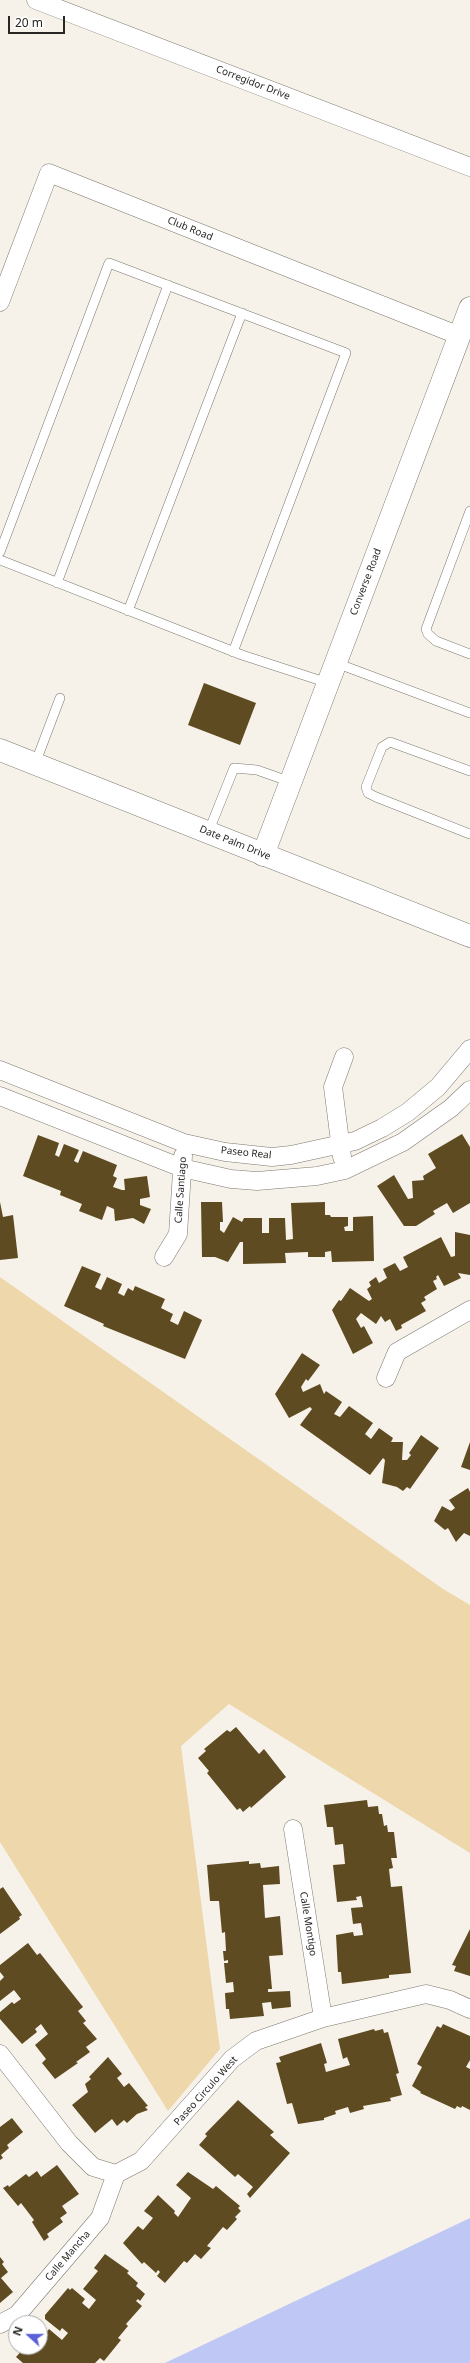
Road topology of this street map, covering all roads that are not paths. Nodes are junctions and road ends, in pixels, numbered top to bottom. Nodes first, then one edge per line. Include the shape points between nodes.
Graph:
1 (36, 0) edge
2 (470, 167) edge
3 (168, 285) junction
4 (0, 302) edge
5 (470, 308) edge
6 (242, 314) junction
7 (460, 336) junction
8 (470, 511) edge
9 (0, 552) edge
10 (0, 560) edge
11 (57, 582) junction
12 (128, 610) junction
13 (233, 652) junction
14 (470, 654) edge
15 (336, 663) junction
16 (328, 683) junction
17 (60, 698) dead end
18 (470, 713) edge
19 (0, 750) edge
20 (35, 764) junction
21 (470, 771) edge
22 (290, 782) junction
23 (208, 833) junction
24 (470, 834) edge
25 (263, 855) junction
26 (470, 936) edge
27 (470, 1049) edge
28 (344, 1057) dead end
29 (6, 1072) edge
30 (470, 1090) edge
31 (2, 1097) edge
32 (184, 1143) junction
33 (339, 1145) junction
34 (182, 1168) junction
35 (346, 1170) junction
36 (164, 1257) dead end
37 (470, 1310) edge
38 (386, 1378) dead end
39 (293, 1829) dead end
40 (470, 2009) edge
41 (323, 2018) junction
42 (0, 2054) edge
43 (116, 2174) junction
44 (0, 2324) edge

1 - 2 street, Corregidor Drive
3 - 6 lane
3 - 9 lane via 109,263
3 - 11 lane
4 - 7 street, Club Road via 49,173
5 - 7 street, Converse Road
6 - 12 lane
6 - 13 lane via 346,353
7 - 15 street, Converse Road
8 - 14 lane via 426,629 436,641
10 - 11 lane
11 - 12 lane
12 - 13 lane
13 - 16 lane
15 - 16 street, Converse Road
15 - 18 lane
16 - 22 street, Converse Road
17 - 20 lane
19 - 20 street, Date Palm Drive
20 - 23 street, Date Palm Drive
21 - 24 lane via 390,742 382,747 366,787 368,793 376,797
22 - 23 lane via 257,770 234,768
22 - 25 street, Converse Road
23 - 25 street, Date Palm Drive
25 - 26 street, Date Palm Drive
27 - 33 street, Paseo Real via 438,1087 408,1112 355,1141
28 - 33 street via 333,1087
29 - 31 street
29 - 32 street, Paseo Real
30 - 35 street via 451,1108 403,1142
31 - 34 street
32 - 33 street, Paseo Real via 225,1152 272,1156 291,1155
32 - 34 street, Calle Santiago
33 - 35 street
34 - 35 street via 231,1180 257,1181 317,1176
34 - 36 street, Calle Santiago via 178,1234
37 - 38 street via 397,1352
39 - 41 street, Calle Montigo
40 - 41 street, Paseo Circulo West via 450,2000 426,1994
41 - 43 street, Paseo Circulo West via 256,2040 232,2059 141,2161
42 - 43 street via 69,2143 93,2166
43 - 44 street, Calle Mancha via 100,2218 17,2315

